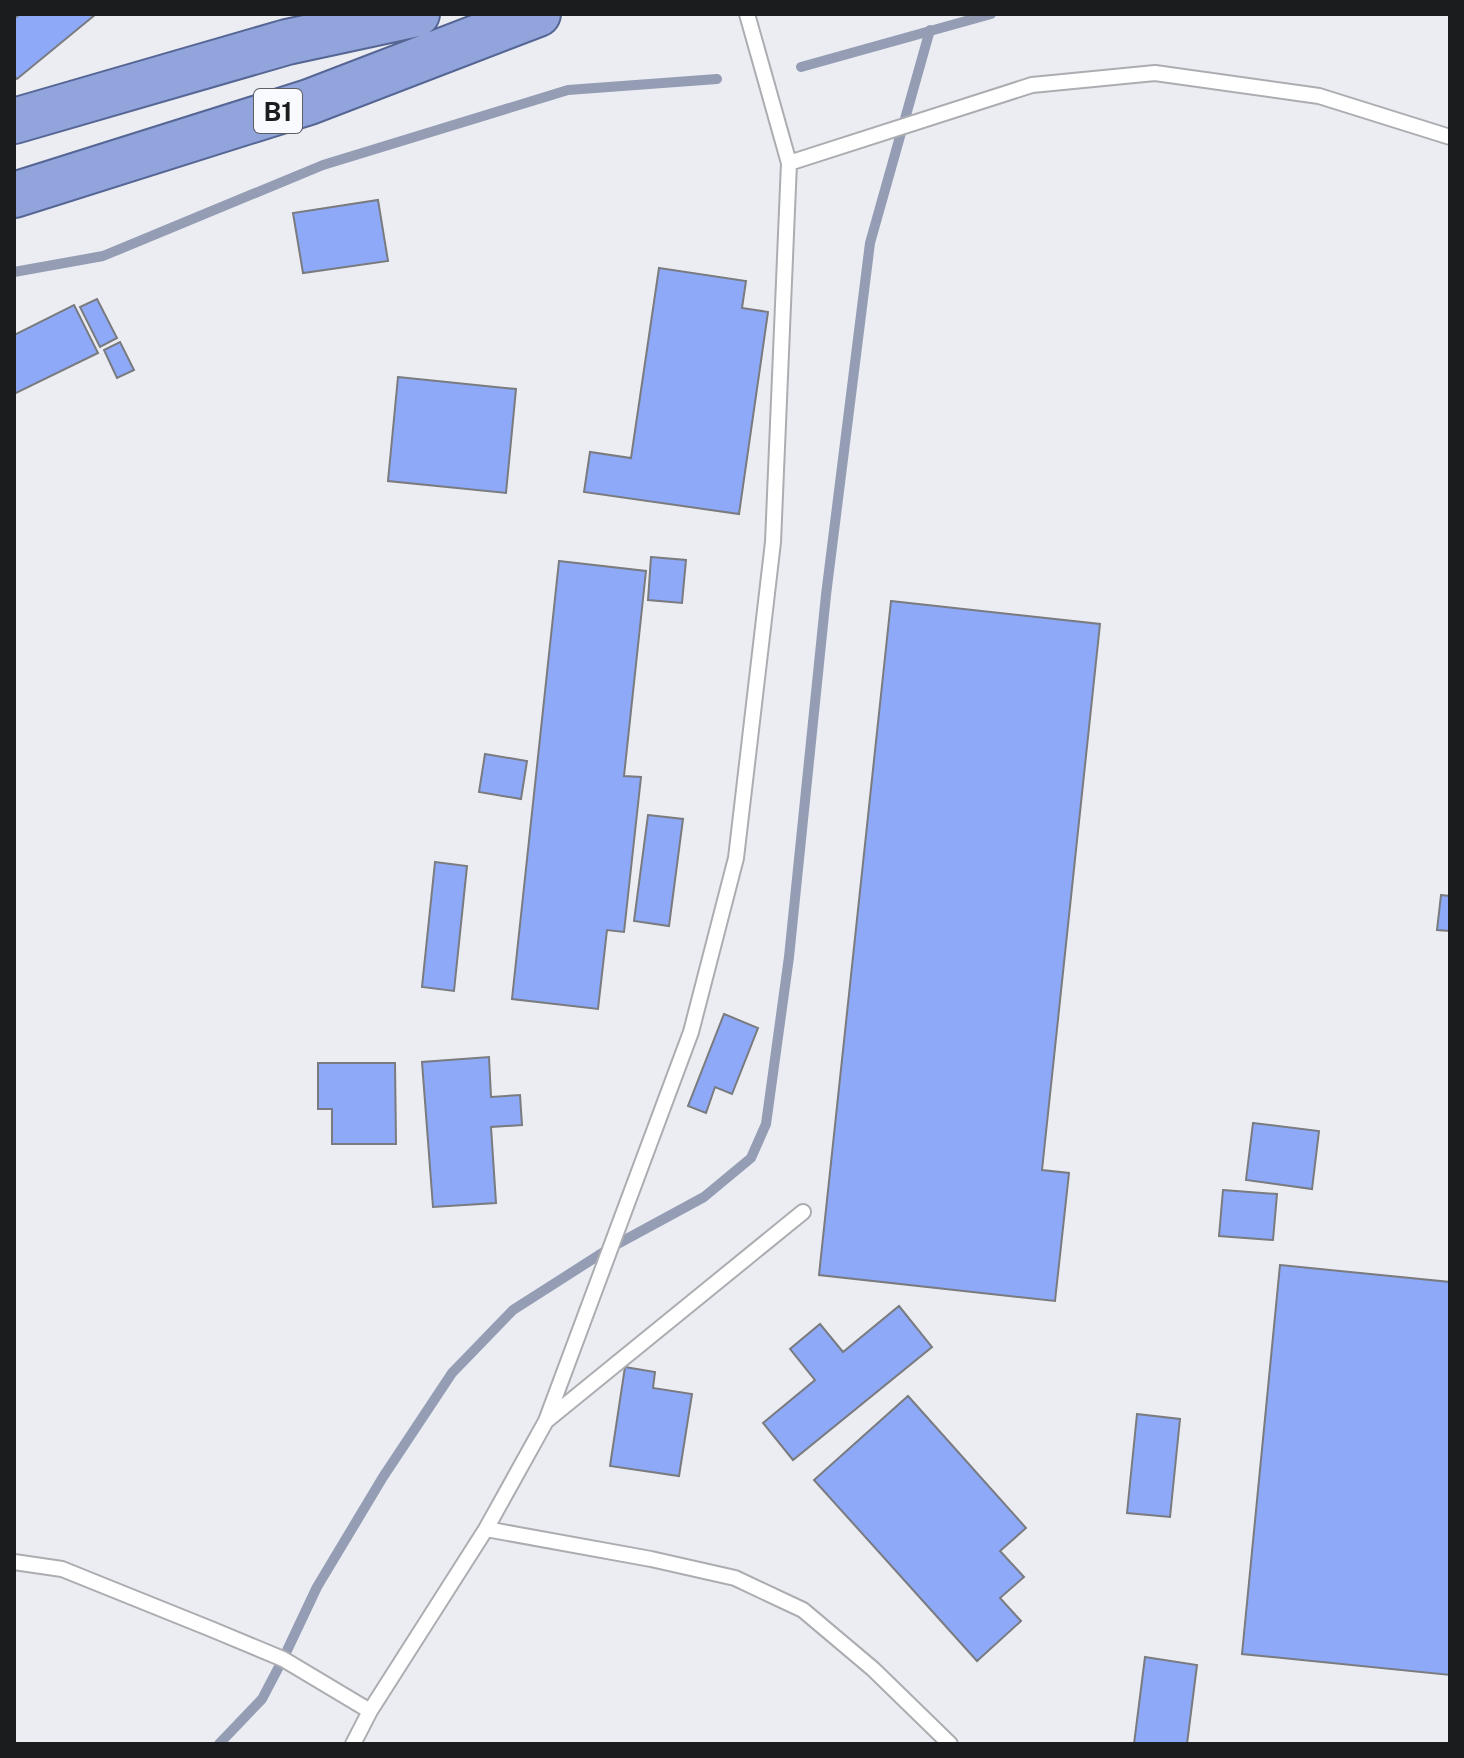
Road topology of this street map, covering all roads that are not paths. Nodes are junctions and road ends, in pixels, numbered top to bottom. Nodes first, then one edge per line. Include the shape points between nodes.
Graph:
1 (417, 14) edge
2 (538, 14) edge
3 (747, 14) edge
4 (14, 121) edge
5 (1450, 137) edge
6 (789, 163) junction
7 (14, 195) edge
8 (803, 1212) dead end
9 (546, 1421) junction
10 (486, 1529) junction
11 (14, 1562) edge
12 (370, 1711) junction
13 (353, 1744) edge
14 (950, 1744) edge

1 - 4 highway, B1 via 287,42
2 - 7 highway, B1 via 309,102
3 - 6 lane
5 - 6 lane via 1319,96 1155,73 1032,85
6 - 9 lane via 773,542 736,858 691,1032
8 - 9 lane
9 - 10 lane
10 - 12 lane
10 - 14 lane via 735,1578 803,1610
11 - 12 lane via 62,1569 240,1641 283,1659
12 - 13 lane

